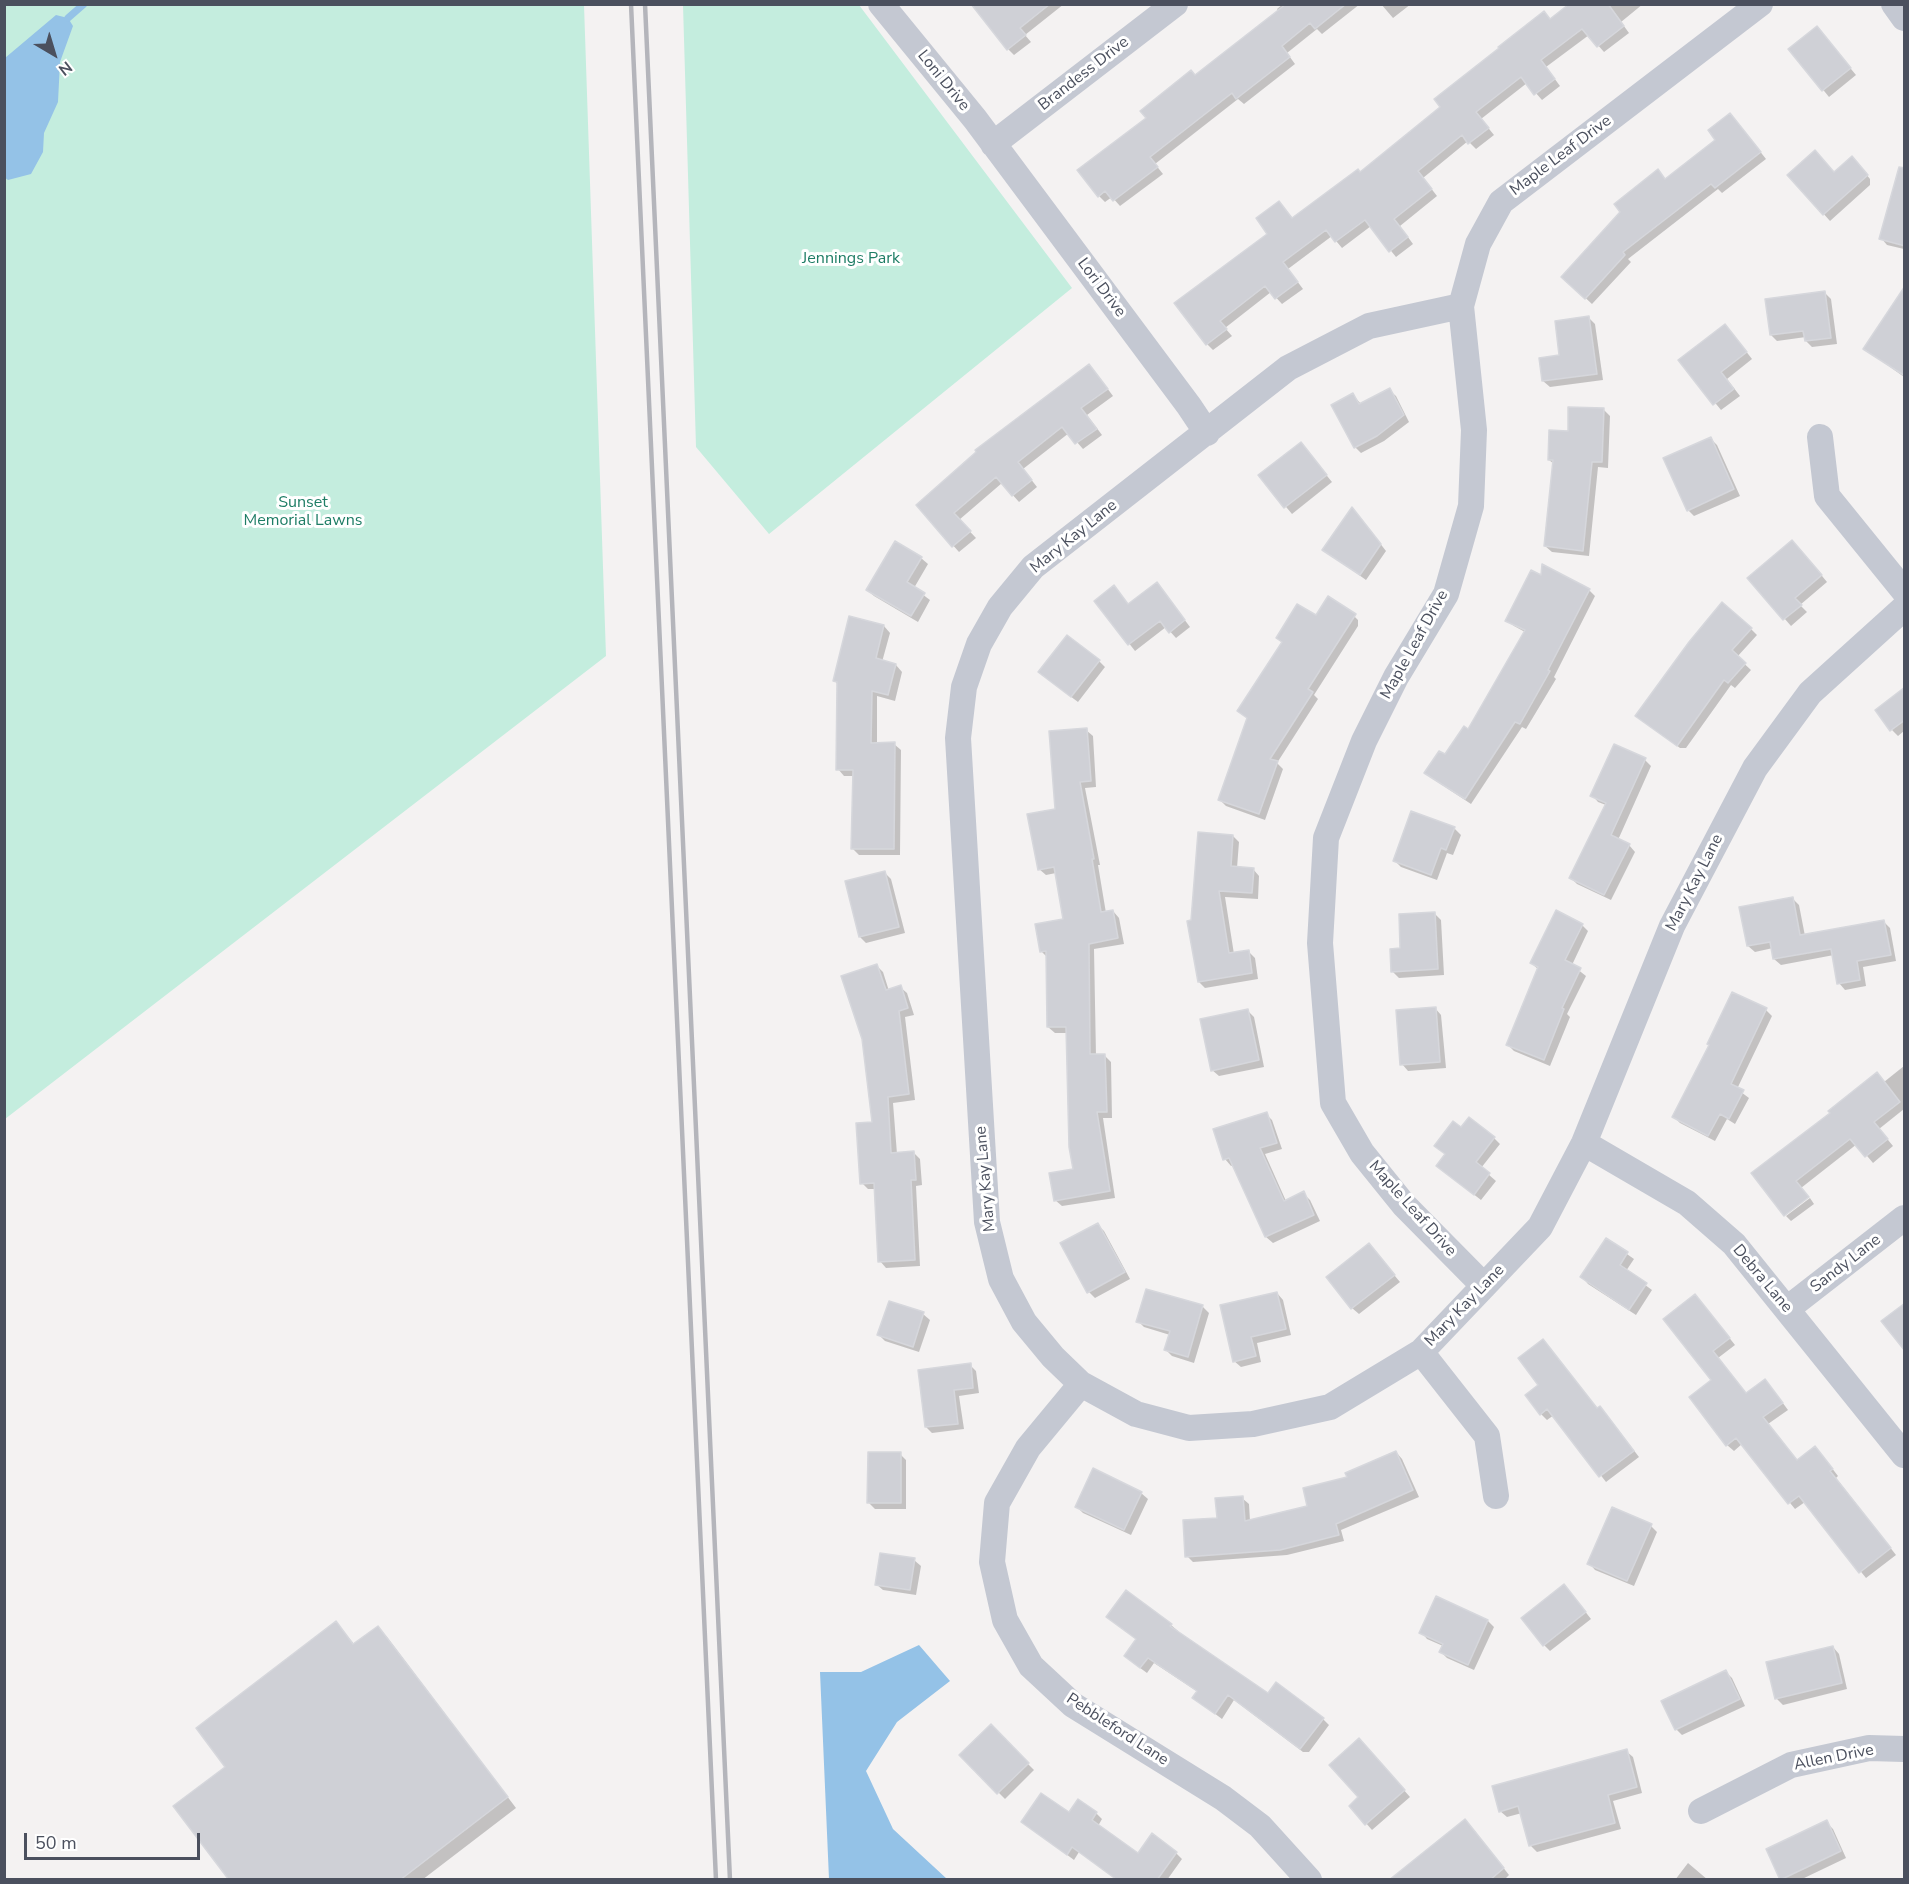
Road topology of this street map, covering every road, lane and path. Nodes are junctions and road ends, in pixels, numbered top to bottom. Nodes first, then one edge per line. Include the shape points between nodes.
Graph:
1 (1175, 4) edge
2 (1760, 4) edge
3 (1894, 4) edge
4 (887, 12) edge
5 (1905, 18) edge
6 (993, 144) junction
7 (1461, 306) junction
8 (1206, 433) junction
9 (1820, 437) dead end
10 (1905, 591) edge
11 (1905, 608) edge
12 (1584, 1143) junction
13 (1905, 1218) edge
14 (1484, 1286) junction
15 (1788, 1309) junction
16 (1421, 1352) junction
17 (1081, 1384) junction
18 (1905, 1455) edge
19 (1496, 1496) dead end
20 (1905, 1749) edge
21 (1701, 1811) dead end
22 (1309, 1880) edge

1 - 6 street, Brandess Drive
2 - 7 street, Maple Leaf Drive via 1501,202 1478,244
3 - 5 street
4 - 6 street, Loni Drive
6 - 8 street, Lori Drive
7 - 8 street, Mary Kay Lane via 1369,326 1288,368
7 - 14 street, Maple Leaf Drive via 1474,430 1472,506 1446,594 1396,677 1364,741 1326,838 1320,943 1333,1103 1362,1153 1404,1205
8 - 17 street, Mary Kay Lane via 1033,567 1000,607 980,644 964,687 958,738 987,1222 1001,1279 1024,1322
9 - 10 street via 1827,496
11 - 12 street, Mary Kay Lane via 1810,693 1755,768 1672,926
12 - 14 street, Mary Kay Lane via 1540,1227
12 - 15 street, Debra Lane via 1687,1203 1734,1244
13 - 15 street, Sandy Lane
14 - 16 street, Mary Kay Lane
15 - 18 street, Debra Lane
16 - 17 street, Mary Kay Lane via 1330,1407 1253,1424 1189,1428 1136,1414
16 - 19 street via 1487,1436
17 - 22 street, Pebbleford Lane via 1028,1448 996,1503 992,1562 1005,1620 1031,1666 1073,1705 1223,1797 1260,1826
20 - 21 street, Allen Drive via 1869,1748 1791,1765

